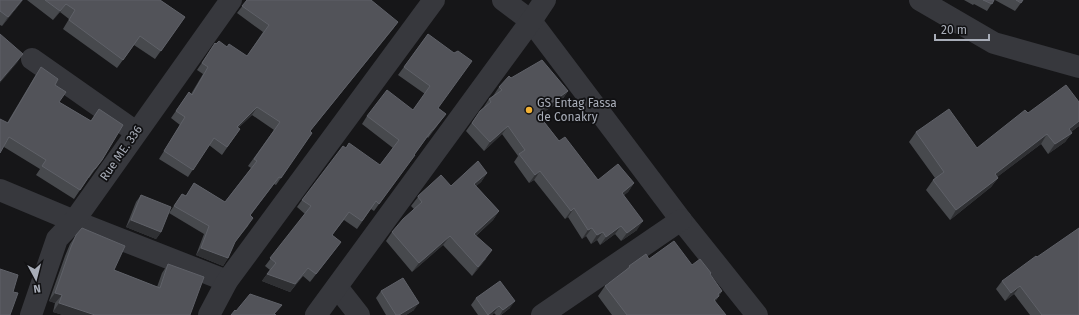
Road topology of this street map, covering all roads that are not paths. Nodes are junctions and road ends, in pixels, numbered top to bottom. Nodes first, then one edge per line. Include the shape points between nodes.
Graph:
1 (231, 0) edge
2 (434, 0) edge
3 (503, 0) edge
4 (545, 0) edge
5 (920, 0) edge
6 (531, 21) junction
7 (32, 59) dead end
8 (1079, 67) edge
9 (136, 132) junction
10 (0, 190) edge
11 (681, 220) junction
12 (74, 221) junction
13 (227, 281) junction
14 (338, 287) junction
15 (31, 315) edge
16 (209, 315) edge
17 (316, 315) edge
18 (359, 315) edge
19 (542, 315) edge
20 (757, 315) edge

1 - 9 street, Rue ME. 336
2 - 13 street
3 - 6 street
4 - 6 street
5 - 8 street via 994,43
6 - 11 street
6 - 14 street
7 - 9 street
9 - 12 street, Rue ME. 336
10 - 12 street
11 - 19 street
11 - 20 street
12 - 13 street
12 - 15 street, Rue ME. 336 via 57,239
13 - 16 street
14 - 17 street
14 - 18 street

